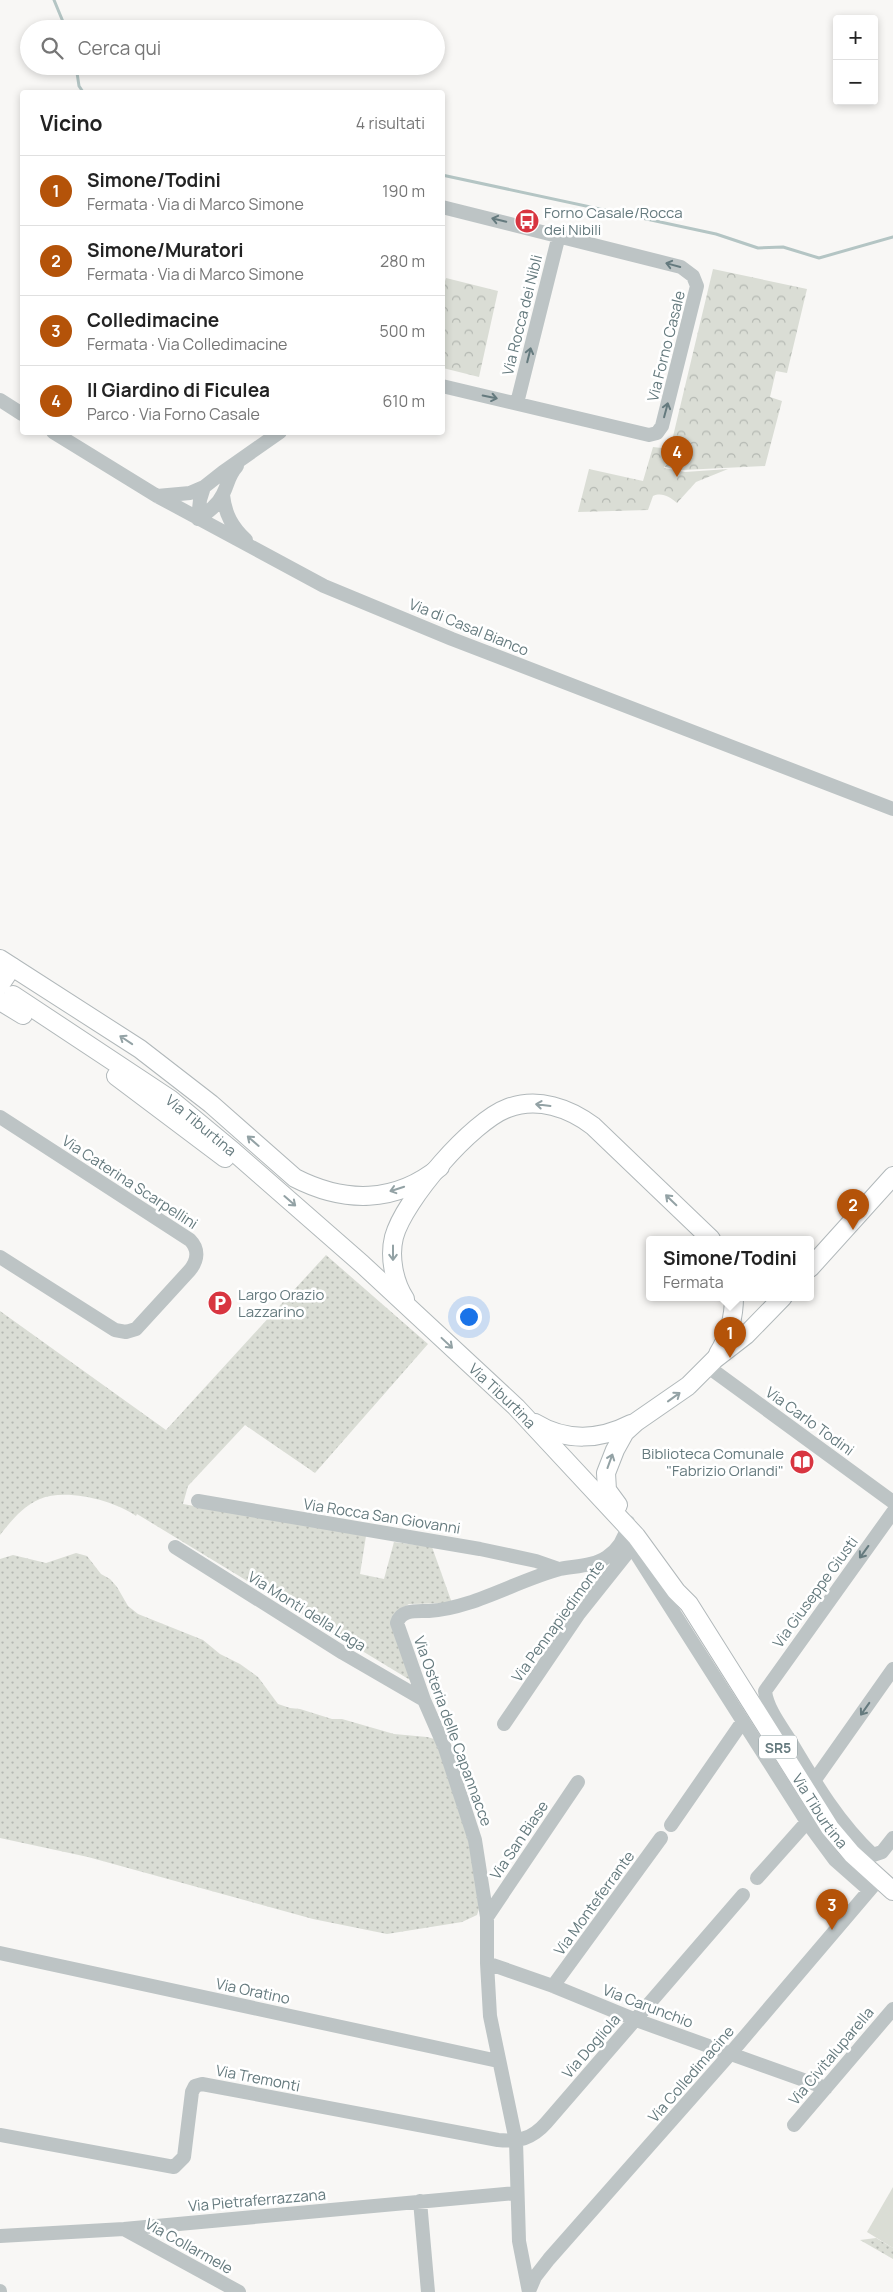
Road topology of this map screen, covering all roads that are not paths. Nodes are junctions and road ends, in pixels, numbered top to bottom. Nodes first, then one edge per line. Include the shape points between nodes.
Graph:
1 (445, 208) edge
2 (559, 235) junction
3 (445, 387) edge
4 (0, 400) edge
5 (517, 403) junction
6 (20, 413) edge
7 (58, 435) edge
8 (276, 435) edge
9 (244, 458) junction
10 (204, 487) junction
11 (223, 495) junction
12 (157, 496) junction
13 (198, 519) junction
14 (259, 553) junction
15 (893, 809) edge
16 (6, 963) edge
17 (4, 994) edge
18 (0, 1014) edge
19 (22, 1014) junction
20 (0, 1117) edge
21 (440, 1166) junction
22 (892, 1179) edge
23 (273, 1186) junction
24 (708, 1236) edge
25 (814, 1247) edge
26 (0, 1257) edge
27 (814, 1264) edge
28 (734, 1301) edge
29 (779, 1301) edge
30 (412, 1310) junction
31 (711, 1362) junction
32 (516, 1408) junction
33 (636, 1422) junction
34 (198, 1502) dead end
35 (893, 1502) edge
36 (893, 1512) edge
37 (629, 1533) junction
38 (175, 1546) dead end
39 (560, 1570) junction
40 (689, 1604) junction
41 (893, 1669) edge
42 (424, 1700) junction
43 (743, 1721) junction
44 (504, 1724) dead end
45 (814, 1781) junction
46 (578, 1782) dead end
47 (807, 1822) junction
48 (671, 1825) dead end
49 (661, 1838) dead end
50 (893, 1838) edge
51 (757, 1878) dead end
52 (874, 1885) junction
53 (893, 1890) edge
54 (743, 1895) dead end
55 (487, 1917) junction
56 (0, 1953) edge
57 (487, 1963) junction
58 (553, 1986) junction
59 (893, 2009) edge
60 (636, 2020) junction
61 (730, 2054) junction
62 (498, 2061) junction
63 (826, 2088) junction
64 (794, 2125) dead end
65 (0, 2135) edge
66 (516, 2141) junction
67 (516, 2192) junction
68 (420, 2201) junction
69 (124, 2229) junction
70 (0, 2236) edge
71 (238, 2292) edge
72 (428, 2292) edge
73 (529, 2292) edge

2 -> 1 street, Via Forno Casale
5 -> 2 street, Via Rocca dei Nibli
5 -> 2 street, Via Forno Casale via 648,435 655,434 662,426 694,305 696,281 686,269
3 -> 5 street, Via Forno Casale
4 - 6 street
7 - 12 street, Via di Casal Bianco
8 - 9 street
9 - 10 street
9 - 11 street via 229,476
10 - 12 street via 190,493
10 - 13 street
11 - 13 street
11 - 14 street via 225,509 235,530
12 - 13 street, Via di Casal Bianco
13 - 14 street, Via di Casal Bianco
14 - 15 street, Via di Casal Bianco via 324,586 452,639
16 - 17 main road
21 -> 16 main road, Via Tiburtina via 404,1187 366,1197 348,1197 311,1186 295,1178 211,1104 140,1049
17 - 19 main road
17 - 23 main road, Via Tiburtina via 163,1094
18 - 19 main road
19 - 23 main road via 129,1085 225,1158
20 - 26 street, Via Caterina Scarpellini via 190,1240 197,1253 190,1270 136,1329 126,1332 116,1330
24 -> 21 main road via 593,1126 564,1108 543,1104 508,1108 475,1130
21 -> 30 main road via 404,1213 393,1239 393,1268 397,1283
22 - 25 main road via 884,1177
22 - 27 main road
23 -> 30 main road, Via Tiburtina
28 - 31 main road via 724,1344
29 - 31 main road via 746,1335
30 -> 32 main road, Via Tiburtina
33 -> 31 main road via 681,1391
31 - 35 street, Via Carlo Todini
32 - 33 main road via 549,1430 580,1438 609,1434
32 - 37 main road, Via Tiburtina
40 -> 33 main road via 666,1562 607,1490 609,1462 620,1439
34 - 39 street, Via Rocca San Giovanni via 480,1549 536,1560
36 -> 45 street, Via Giuseppe Giusti via 765,1691 774,1714
37 - 39 street, Via Osteria delle Capannacce via 606,1558
37 - 40 main road, Via Tiburtina
37 - 43 street
37 - 44 street, Via Pennapiedimonte via 618,1566 578,1615
38 - 42 street, Via Monti della Laga via 343,1653
39 - 42 street, Via Osteria delle Capannacce via 450,1608 409,1612 400,1616 398,1629
40 - 52 main road, Via Tiburtina / SR5 via 830,1828
41 -> 45 street
42 - 55 street, Via Osteria delle Capannacce via 445,1748 471,1827
43 - 47 street
43 - 48 street
45 - 50 street via 839,1819 873,1855 882,1852
46 - 55 street, Via San Biase
47 - 51 street
47 - 52 street via 832,1856
49 - 58 street, Via Monteferrante
52 - 53 main road, Via Tiburtina / SR5
52 - 61 street, Via Colledimacine
54 - 60 street, Via Dogliola
55 - 57 street, Via Osteria delle Capannacce
56 - 62 street, Via Oratino
57 - 58 street, Via Carunchio
57 - 62 street, Via Osteria delle Capannacce via 490,2016
58 - 60 street, Via Carunchio
59 - 63 street, Via Civitaluparella
60 - 61 street, Via Carunchio
60 - 66 street, Via Dogliola via 539,2131
61 - 63 street, Via Carunchio
61 - 73 street, Via Colledimacine via 549,2259 535,2277
62 - 66 street, Via Osteria delle Capannacce
63 - 64 street, Via Civitaluparella
65 - 66 street, Via Tremonti via 174,2167 184,2157 192,2092 202,2084
66 - 67 street, Via Osteria delle Capannacce
67 - 68 street, Via Pietraferrazzana
67 - 73 street, Via Osteria delle Capannacce via 519,2241
68 - 69 street, Via Pietraferrazzana
68 - 72 street
69 - 70 street, Via Pietraferrazzana
69 - 71 street, Via Collarmele

